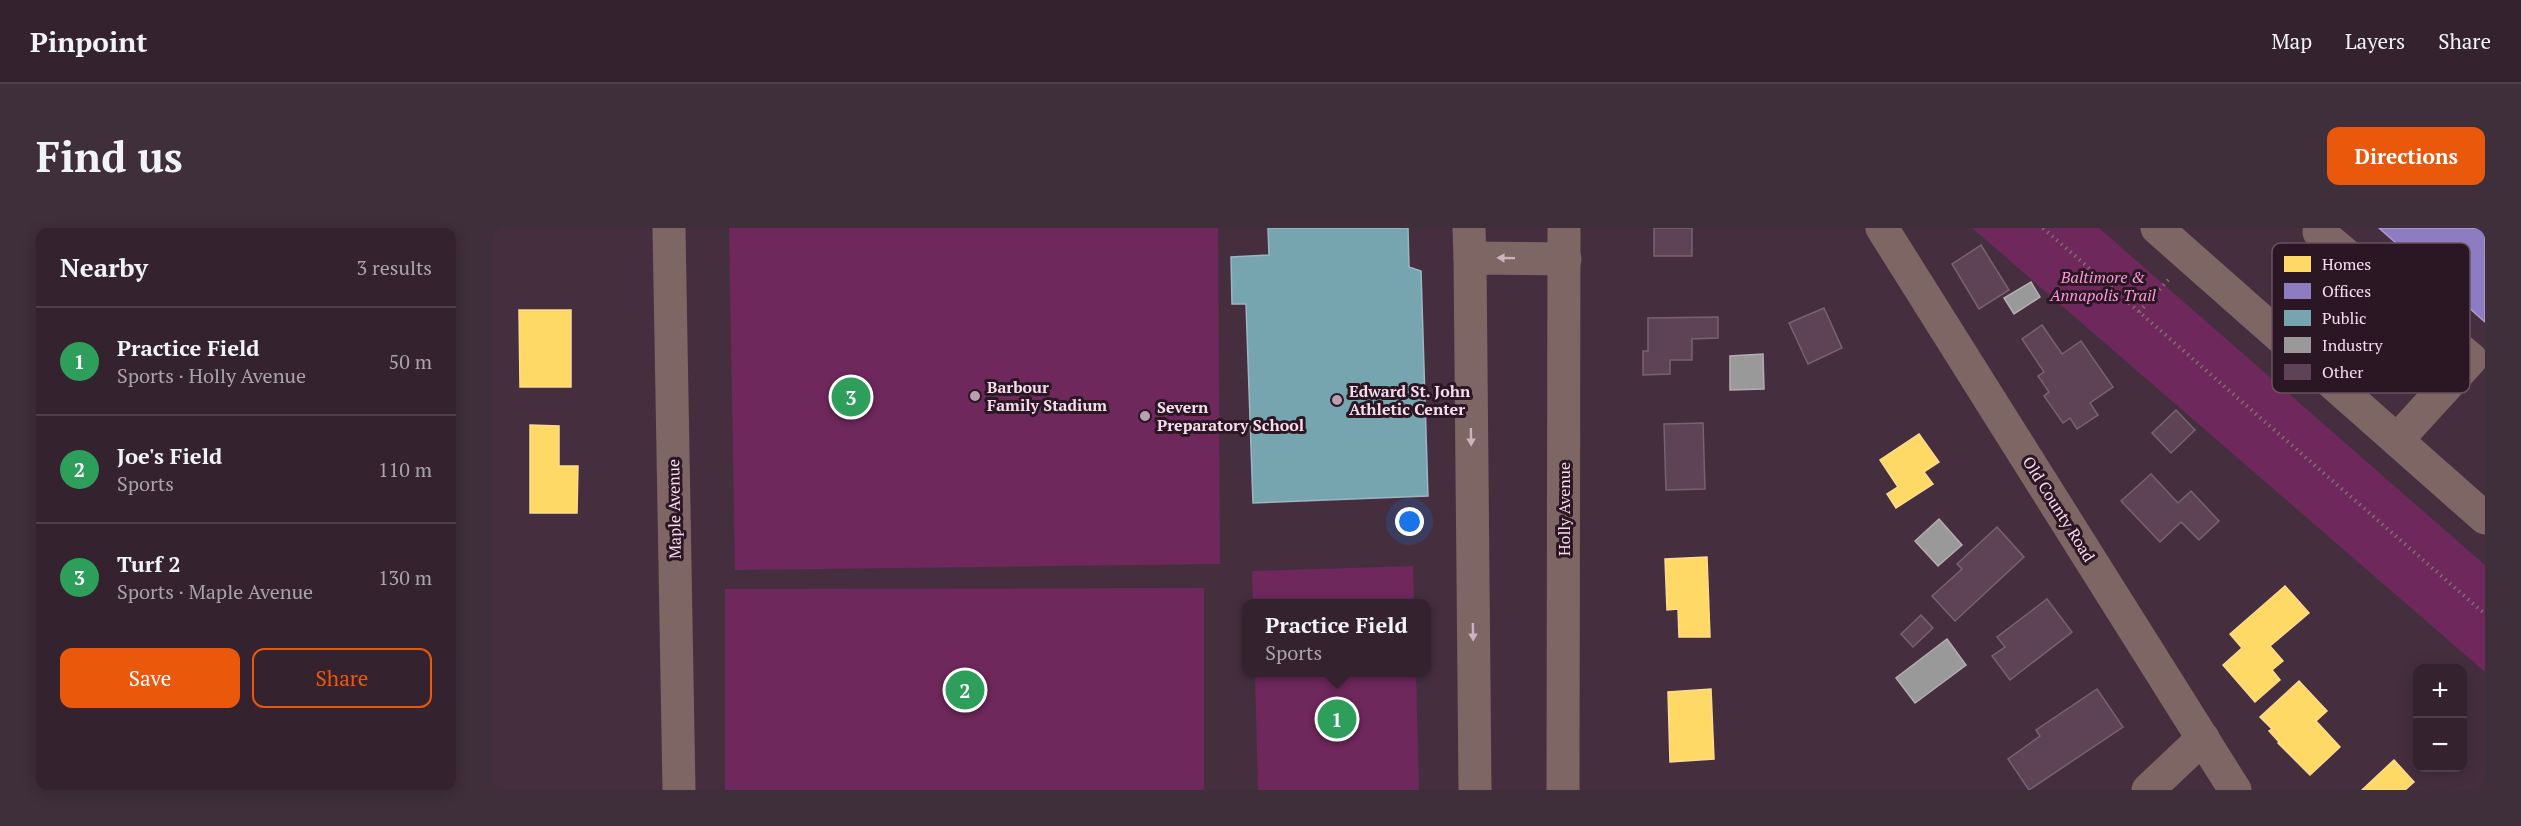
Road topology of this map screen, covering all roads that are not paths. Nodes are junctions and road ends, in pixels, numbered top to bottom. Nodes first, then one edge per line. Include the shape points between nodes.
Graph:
1 (669, 228) edge
2 (1882, 228) edge
3 (2164, 230) edge
4 (2319, 232) dead end
5 (1469, 243) edge
6 (1565, 243) edge
7 (2332, 243) edge
8 (2272, 327) edge
9 (2345, 393) edge
10 (2448, 393) edge
11 (2397, 440) junction
12 (2485, 518) edge
13 (2203, 738) junction
14 (679, 790) edge
15 (1475, 790) edge
16 (1563, 790) edge
17 (2148, 790) edge
18 (2235, 790) edge

1 - 14 street, Maple Avenue
2 - 13 street, Old County Road
3 - 8 street
4 - 7 street
6 -> 5 street
5 -> 15 street
6 - 16 street, Holly Avenue
9 - 11 street
10 - 11 street
11 - 12 street
13 - 17 street
13 - 18 street, Old County Road

